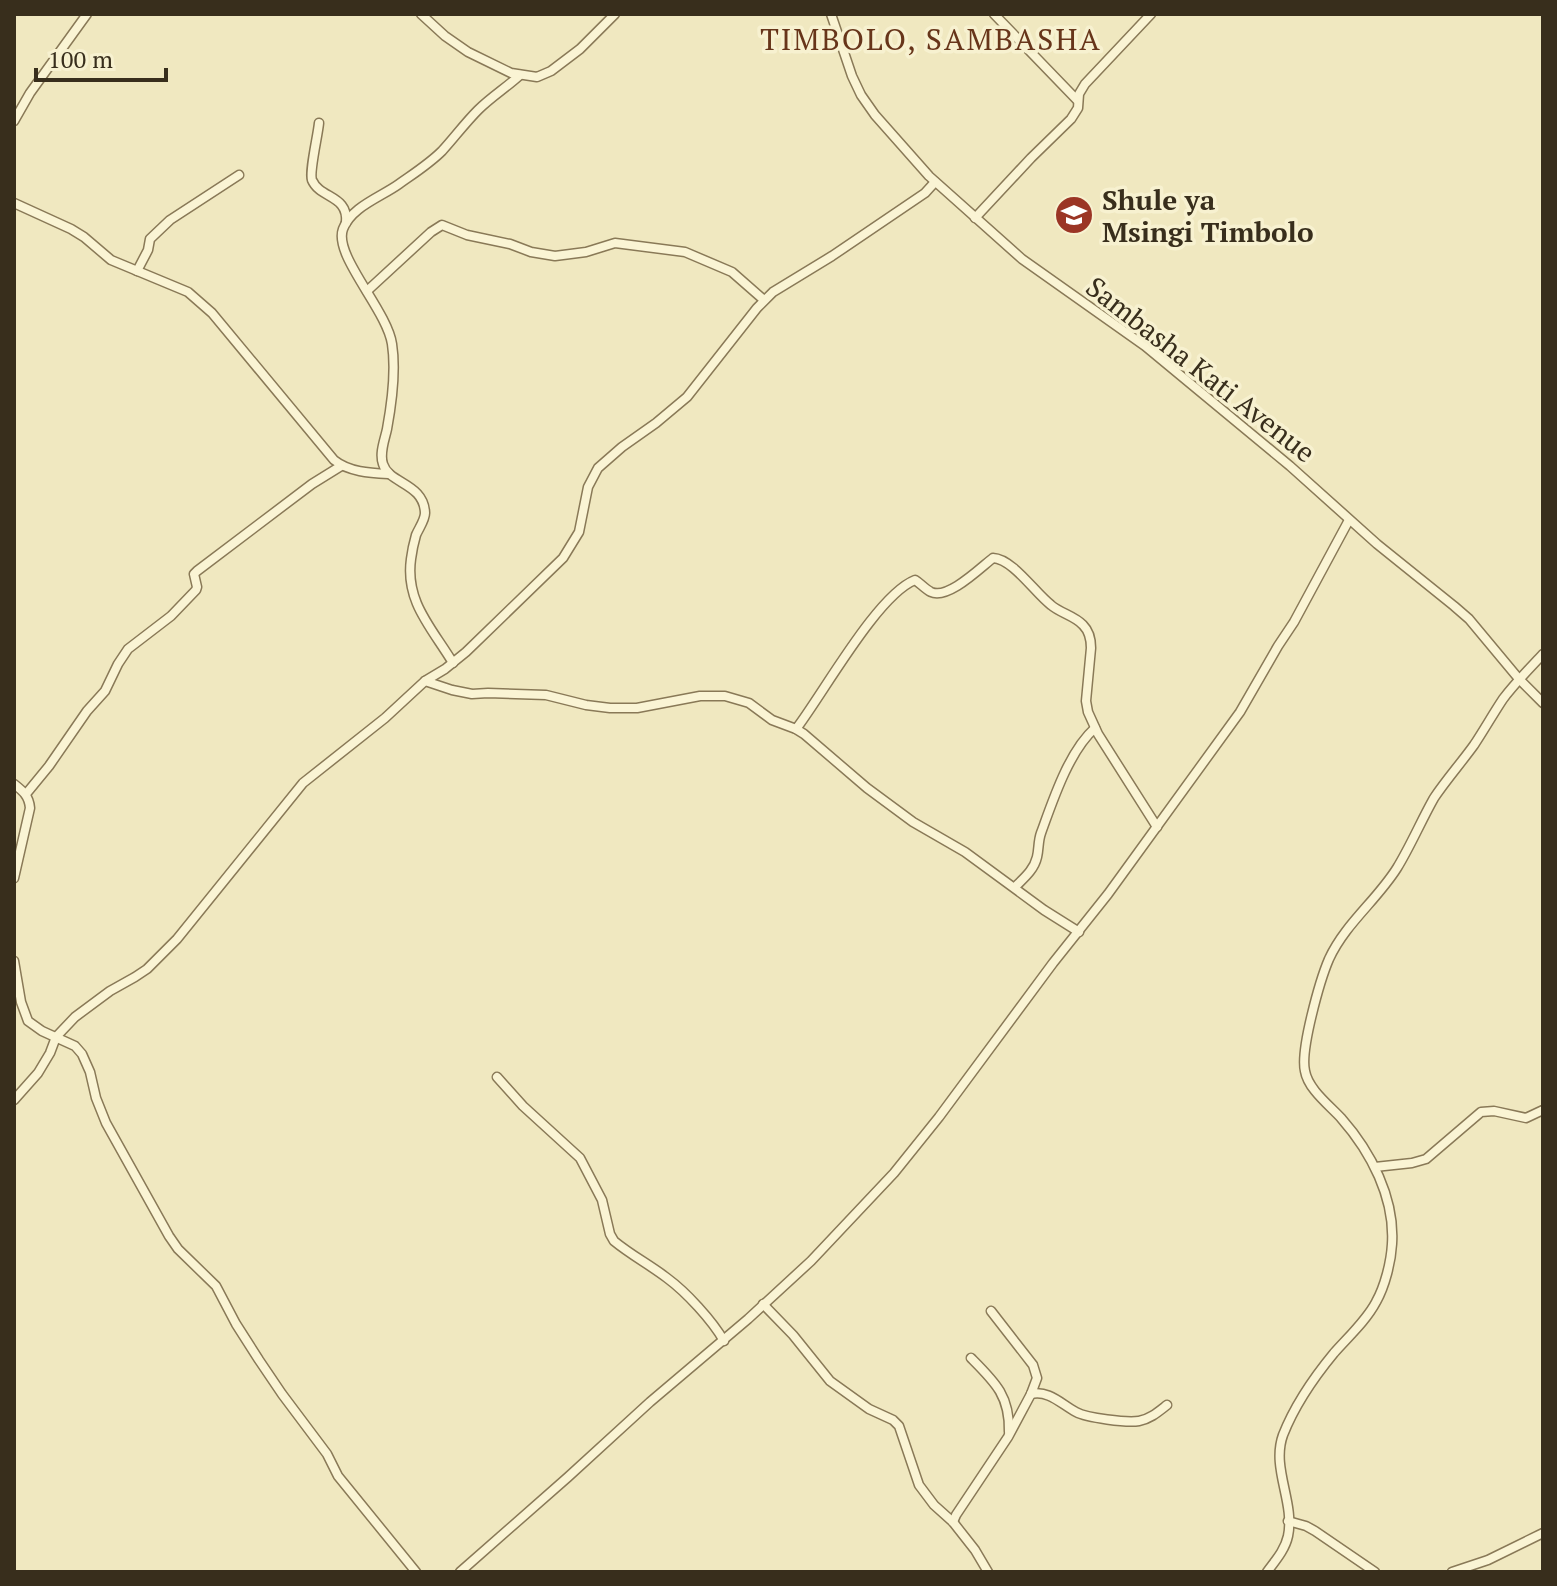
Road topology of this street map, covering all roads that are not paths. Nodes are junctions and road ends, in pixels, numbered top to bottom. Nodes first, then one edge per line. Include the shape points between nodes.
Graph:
1 (87, 14) edge
2 (421, 14) edge
3 (615, 14) edge
4 (831, 14) edge
5 (994, 14) edge
6 (1151, 14) edge
7 (520, 75) junction
8 (1077, 100) junction
9 (14, 121) edge
10 (319, 123) dead end
11 (239, 175) dead end
12 (935, 182) junction
13 (14, 203) edge
14 (975, 218) junction
15 (346, 223) junction
16 (137, 271) junction
17 (367, 291) junction
18 (764, 300) junction
19 (341, 466) junction
20 (390, 474) junction
21 (1349, 520) junction
22 (1543, 654) edge
23 (453, 663) junction
24 (1519, 679) junction
25 (425, 681) junction
26 (1543, 703) edge
27 (1095, 728) junction
28 (796, 729) junction
29 (14, 784) edge
30 (26, 794) junction
31 (1157, 827) junction
32 (14, 878) edge
33 (1015, 887) junction
34 (1079, 932) junction
35 (14, 961) edge
36 (56, 1037) junction
37 (497, 1077) dead end
38 (14, 1100) edge
39 (1543, 1110) edge
40 (1375, 1167) junction
41 (763, 1304) junction
42 (991, 1311) dead end
43 (724, 1341) junction
44 (971, 1358) dead end
45 (1031, 1394) junction
46 (1167, 1405) dead end
47 (1008, 1437) junction
48 (1288, 1521) junction
49 (953, 1522) junction
50 (1543, 1533) edge
51 (416, 1572) edge
52 (460, 1572) edge
53 (988, 1572) edge
54 (1267, 1572) edge
55 (1375, 1572) edge
56 (1452, 1572) edge

1 - 9 street
2 - 7 street via 468,52
3 - 7 street via 551,71 537,77
4 - 12 street, Sambasha Kati Avenue via 861,95
5 - 8 street
6 - 8 street via 1085,84
7 - 15 street via 479,109 433,159
8 - 14 street via 1071,119
10 - 15 street via 312,179 345,209
11 - 16 street via 160,229
12 - 14 street, Sambasha Kati Avenue
12 - 18 street
13 - 16 street via 71,229 111,260
14 - 21 street, Sambasha Kati Avenue via 1040,274 1145,346
15 - 17 street via 343,247
16 - 19 street via 200,301
17 - 18 street via 442,225 555,256 615,243 685,252 732,272
17 - 20 street via 392,341 382,458
18 - 23 street via 687,397 598,468 569,551
19 - 20 street
19 - 30 street via 194,574 196,590 128,649 105,691
20 - 23 street via 423,503 425,515 411,557 413,595
21 - 24 street, Sambasha Kati Avenue via 1469,619
21 - 31 street via 1240,712
22 - 24 street
23 - 25 street
24 - 26 street, Sambasha Kati Avenue
24 - 40 street via 1436,795 1397,869 1345,931 1324,973 1305,1071
25 - 28 street via 472,694 546,695 610,708 725,696
25 - 36 street via 303,783 159,958 75,1017
27 - 28 street via 1086,701 1091,648 1086,628 1047,603 996,558 944,593 915,580 905,585 867,626
27 - 31 street
27 - 33 street via 1083,739 1059,788 1036,862
28 - 33 street via 913,822
29 - 30 street
30 - 32 street via 30,808
31 - 34 street
33 - 34 street
34 - 41 street via 894,1173
35 - 36 street via 28,1021
36 - 38 street via 46,1062
36 - 51 street via 82,1054 106,1123 169,1236 216,1286 338,1476
37 - 43 street via 580,1158 602,1200 614,1241 671,1281
39 - 40 street via 1526,1118 1481,1112 1426,1159
40 - 48 street via 1391,1230 1387,1271 1371,1310 1315,1378 1286,1427 1279,1459
41 - 43 street
41 - 49 street via 830,1381 899,1426 919,1485
42 - 45 street via 1033,1365 1037,1378
43 - 52 street
44 - 47 street via 1004,1397
45 - 46 street via 1048,1395 1084,1415 1132,1421
45 - 47 street
47 - 49 street
48 - 54 street via 1284,1549
48 - 55 street via 1315,1531
49 - 53 street
50 - 56 street

